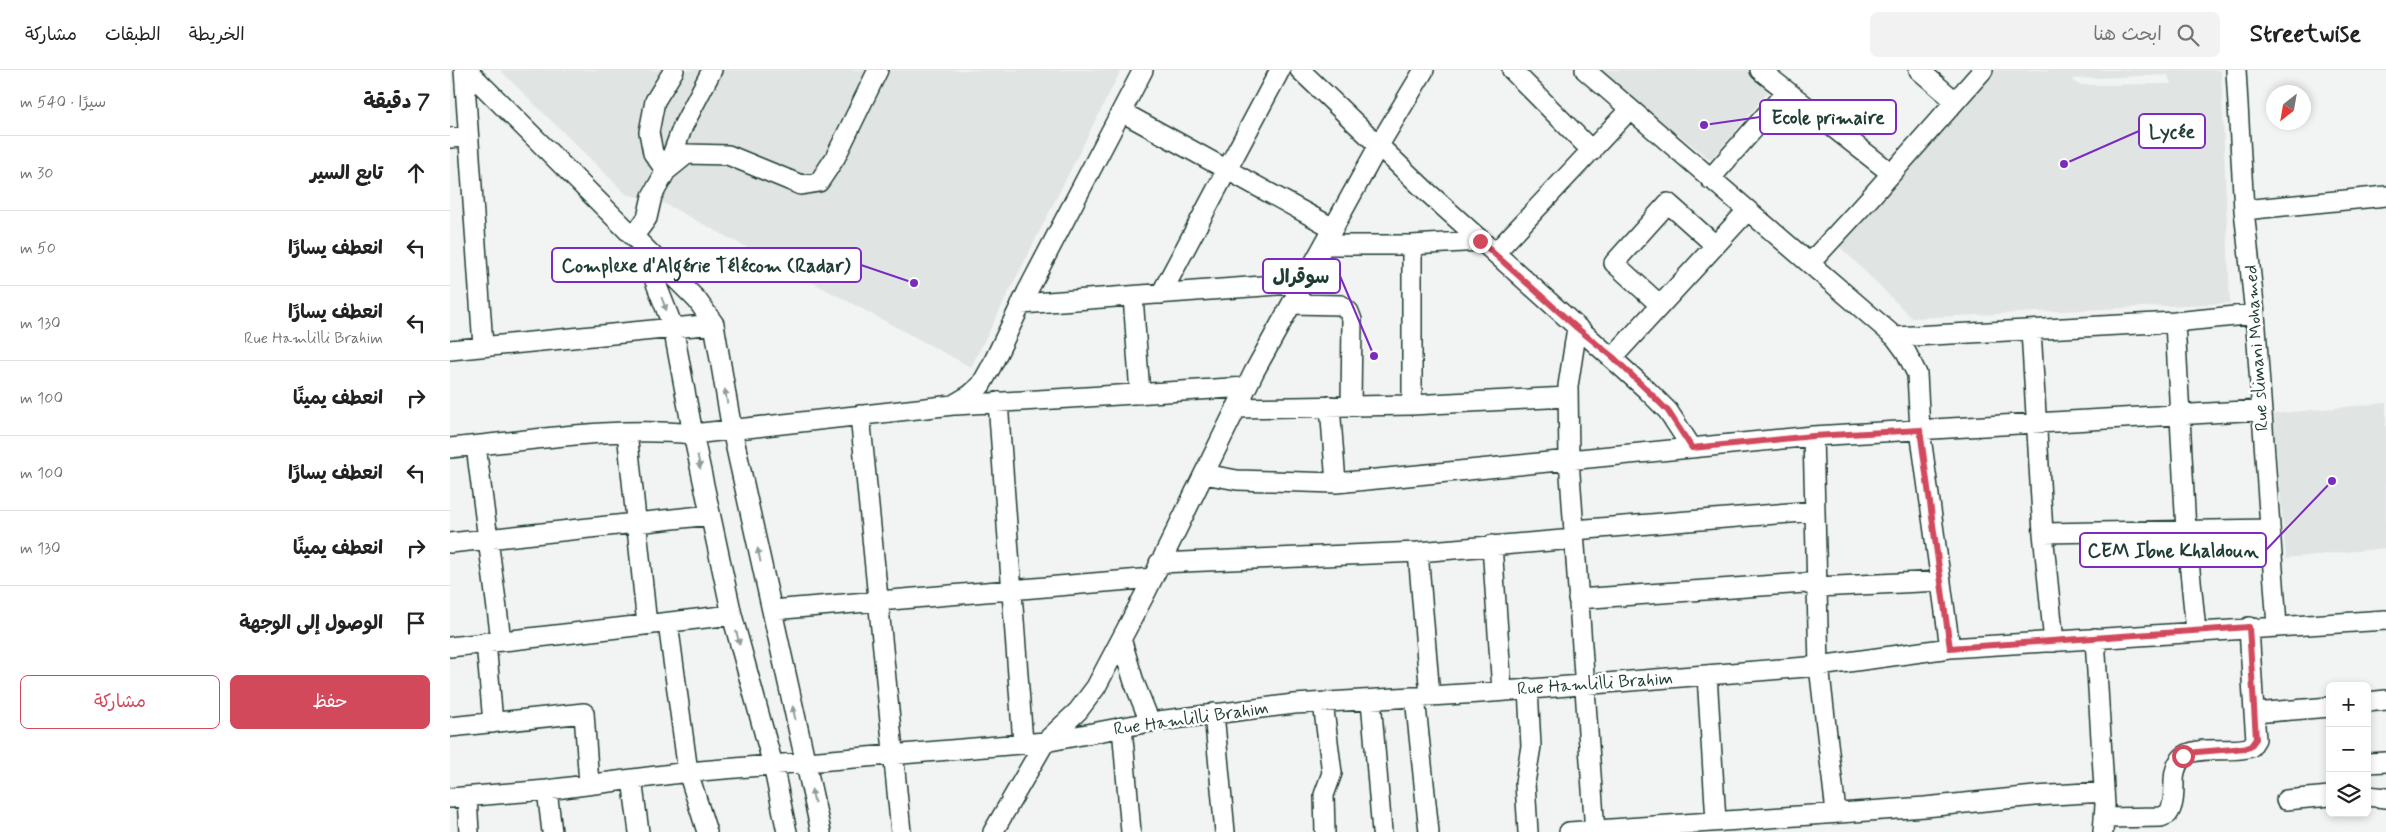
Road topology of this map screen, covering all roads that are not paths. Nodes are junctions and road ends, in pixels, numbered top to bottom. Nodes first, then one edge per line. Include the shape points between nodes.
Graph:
1 (465, 70) edge
2 (674, 70) edge
3 (712, 70) edge
4 (878, 70) edge
5 (1143, 70) edge
6 (1280, 70) edge
7 (1300, 70) edge
8 (1424, 70) edge
9 (1512, 70) edge
10 (1585, 70) edge
11 (1760, 70) edge
12 (1919, 70) edge
13 (1983, 70) edge
14 (2236, 70) edge
15 (1786, 92) junction
16 (1955, 101) junction
17 (1630, 109) junction
18 (1122, 112) junction
19 (459, 137) edge
20 (1379, 145) junction
21 (1592, 151) junction
22 (666, 171) junction
23 (1228, 171) junction
24 (1891, 173) junction
25 (1710, 179) junction
26 (2386, 196) edge
27 (2244, 210) junction
28 (1747, 211) junction
29 (1333, 228) junction
30 (637, 239) junction
31 (1480, 241) junction
32 (1412, 245) junction
33 (1715, 245) junction
34 (1324, 246) junction
35 (1495, 253) junction
36 (1810, 263) junction
37 (1303, 284) junction
38 (1161, 294) junction
39 (1133, 296) junction
40 (1021, 304) junction
41 (1292, 304) junction
42 (1660, 305) junction
43 (2255, 314) junction
44 (2176, 322) junction
45 (714, 324) junction
46 (673, 327) junction
47 (1577, 328) junction
48 (2031, 330) junction
49 (1895, 337) junction
50 (483, 346) junction
51 (450, 350) edge
52 (1613, 357) junction
53 (1246, 387) junction
54 (1140, 394) junction
55 (1568, 397) junction
56 (998, 402) junction
57 (953, 405) junction
58 (1412, 405) junction
59 (1330, 406) junction
60 (1351, 406) junction
61 (1236, 408) junction
62 (2260, 410) junction
63 (860, 415) junction
64 (2180, 415) junction
65 (2037, 424) junction
66 (732, 430) junction
67 (1920, 430) junction
68 (627, 432) junction
69 (693, 434) junction
70 (1813, 436) junction
71 (476, 446) junction
72 (450, 448) edge
73 (1692, 448) junction
74 (1569, 460) junction
75 (1204, 474) junction
76 (1336, 483) junction
77 (1815, 511) junction
78 (710, 515) junction
79 (637, 523) junction
80 (2270, 529) junction
81 (2186, 530) junction
82 (2043, 533) junction
83 (1574, 535) junction
84 (489, 538) junction
85 (450, 543) edge
86 (1492, 545) junction
87 (1418, 552) junction
88 (1156, 570) junction
89 (1941, 581) junction
90 (1817, 587) junction
91 (1012, 589) junction
92 (1578, 599) junction
93 (878, 602) junction
94 (772, 610) junction
95 (732, 615) junction
96 (2386, 620) edge
97 (668, 623) junction
98 (647, 625) junction
99 (2276, 626) junction
100 (2249, 627) junction
101 (2196, 631) junction
102 (2095, 638) junction
103 (494, 641) junction
104 (1122, 642) junction
105 (2054, 642) junction
106 (450, 647) edge
107 (1950, 648) junction
108 (1819, 666) junction
109 (1707, 675) junction
110 (1584, 684) junction
111 (1528, 688) junction
112 (1502, 691) junction
113 (1423, 696) junction
114 (1371, 700) junction
115 (2386, 700) edge
116 (2371, 702) edge
117 (1323, 703) junction
118 (2326, 707) edge
119 (1214, 713) junction
120 (2254, 713) junction
121 (1150, 722) junction
122 (493, 723) junction
123 (450, 727) edge
124 (1122, 727) junction
125 (1045, 742) junction
126 (1023, 743) junction
127 (894, 754) junction
128 (805, 761) junction
129 (2386, 762) edge
130 (2371, 763) edge
131 (773, 765) junction
132 (688, 772) junction
133 (632, 779) junction
134 (589, 784) junction
135 (547, 790) junction
136 (2104, 792) junction
137 (2326, 796) edge
138 (2371, 796) edge
139 (459, 798) edge
140 (2386, 798) edge
141 (2286, 800) dead end
142 (1836, 812) junction
143 (1716, 821) junction
144 (2104, 825) edge
145 (1595, 831) edge
146 (469, 832) edge
147 (552, 832) edge
148 (639, 832) edge
149 (707, 832) edge
150 (787, 832) edge
151 (821, 832) edge
152 (901, 832) edge
153 (993, 832) edge
154 (1132, 832) edge
155 (1224, 832) edge
156 (1325, 832) edge
157 (1382, 832) edge
158 (1429, 832) edge
159 (1528, 832) edge
160 (1569, 832) edge

1 - 19 street
1 - 30 street
2 - 22 street via 655,101 650,132 654,154
3 - 22 street via 683,126
4 - 22 street via 835,158 819,182 802,185 728,155 687,154
5 - 18 street
6 - 23 street
7 - 20 street
8 - 20 street
9 - 21 street
10 - 17 street
11 - 15 street
12 - 16 street
13 - 16 street
14 - 27 street, Rue slimani Mohamed
15 - 24 street
15 - 25 street
16 - 24 street
17 - 21 street
17 - 25 street
18 - 23 street
18 - 40 street
19 - 50 street
20 - 29 street
20 - 31 street
21 - 35 street
22 - 30 street via 652,196 647,218
23 - 29 street
23 - 38 street
24 - 36 street
25 - 28 street
26 - 27 street
27 - 43 street, Rue slimani Mohamed
28 - 33 street
28 - 36 street
29 - 34 street
30 - 45 street via 697,300
30 -> 46 street
31 - 32 street
31 - 35 street
32 - 34 street
32 - 58 street
33 - 42 street
33 - 42 street via 1668,203 1614,263
34 - 37 street
35 - 47 street
36 - 49 street
37 - 38 street
37 - 41 street
38 - 39 street
39 - 40 street
39 - 54 street
40 - 57 street via 981,385
41 - 53 street
41 - 60 street via 1341,305 1349,312 1352,320
42 - 52 street
43 - 44 street
43 - 62 street, Rue slimani Mohamed
44 - 48 street
44 - 64 street
45 - 46 street
66 -> 45 street
46 - 50 street
46 - 69 street
47 - 52 street
47 - 55 street
48 - 49 street
48 - 65 street
49 - 67 street via 1917,374
50 - 51 street
52 - 73 street via 1668,411
53 - 54 street
53 - 61 street
54 - 56 street
55 - 58 street
55 - 74 street
56 - 57 street
56 - 91 street
57 - 63 street
58 - 60 street
59 - 60 street
59 - 61 street
59 - 76 street
61 - 75 street
62 - 64 street
62 - 80 street, Rue slimani Mohamed
63 - 66 street
63 - 93 street
64 - 65 street
64 - 81 street
65 - 67 street
65 - 82 street
66 - 69 street
94 -> 66 street
67 - 70 street
67 - 89 street
68 - 69 street
68 - 71 street
68 - 79 street
69 -> 78 street
70 - 73 street
70 - 77 street
71 - 72 street
71 - 84 street
73 - 74 street
74 - 76 street
74 - 83 street
75 - 76 street via 1237,480
75 - 88 street
77 - 83 street
77 - 90 street
78 - 79 street
78 - 95 street
79 - 84 street
79 - 98 street
80 - 81 street
80 - 99 street, Rue slimani Mohamed
81 - 82 street
81 - 101 street
82 - 105 street
83 - 86 street
83 - 92 street
84 - 85 street
84 - 103 street
86 - 87 street
86 - 112 street
87 - 88 street
87 - 113 street
88 - 91 street
88 - 104 street
89 - 90 street
89 - 107 street
90 - 92 street via 1805,583
90 - 108 street
91 - 93 street
91 - 126 street
92 - 110 street
93 - 94 street
93 - 127 street
128 -> 94 street
95 - 97 street
95 -> 131 street
96 - 99 street, Rue Hamlilli Brahim
97 - 98 street
97 - 132 street
98 - 103 street
99 - 100 street, Rue Hamlilli Brahim
100 - 101 street, Rue Hamlilli Brahim
100 - 120 street
101 - 102 street, Rue Hamlilli Brahim
102 - 105 street, Rue Hamlilli Brahim
102 - 136 street
103 - 106 street
103 - 122 street
104 - 121 street
104 - 125 street via 1078,711
105 - 107 street, Rue Hamlilli Brahim
107 - 108 street, Rue Hamlilli Brahim
108 - 109 street, Rue Hamlilli Brahim
108 - 142 street
109 - 110 street, Rue Hamlilli Brahim
109 - 143 street
110 - 111 street, Rue Hamlilli Brahim
110 - 145 street
111 - 112 street, Rue Hamlilli Brahim
111 - 159 street via 1531,746 1525,783
112 - 113 street, Rue Hamlilli Brahim
113 - 114 street, Rue Hamlilli Brahim
113 - 158 street
114 - 117 street, Rue Hamlilli Brahim
114 - 157 street
115 - 116 street
117 - 119 street, Rue Hamlilli Brahim
117 - 156 street via 1332,773 1324,795
118 - 120 street
119 - 121 street, Rue Hamlilli Brahim
119 - 155 street
120 - 144 street via 2256,739 2250,747 2190,752 2183,756 2176,765 2174,802 2168,814
121 - 124 street, Rue Hamlilli Brahim
122 - 123 street
122 - 134 street via 584,714
124 - 125 street, Rue Hamlilli Brahim
124 - 154 street
125 - 126 street, Rue Hamlilli Brahim
125 - 153 street
126 - 127 street, Rue Hamlilli Brahim
127 - 128 street, Rue Hamlilli Brahim
127 - 152 street
128 - 131 street, Rue Hamlilli Brahim
151 -> 128 street
129 - 130 street
131 - 132 street, Rue Hamlilli Brahim
131 - 150 street
132 - 133 street, Rue Hamlilli Brahim
132 - 149 street
133 - 134 street, Rue Hamlilli Brahim
133 - 148 street
134 - 135 street, Rue Hamlilli Brahim
135 - 139 street, Rue Hamlilli Brahim
135 - 147 street
136 - 142 street
136 - 144 street
137 - 141 street
138 - 140 street
139 - 146 street
142 - 143 street
143 - 145 street
145 - 160 street

